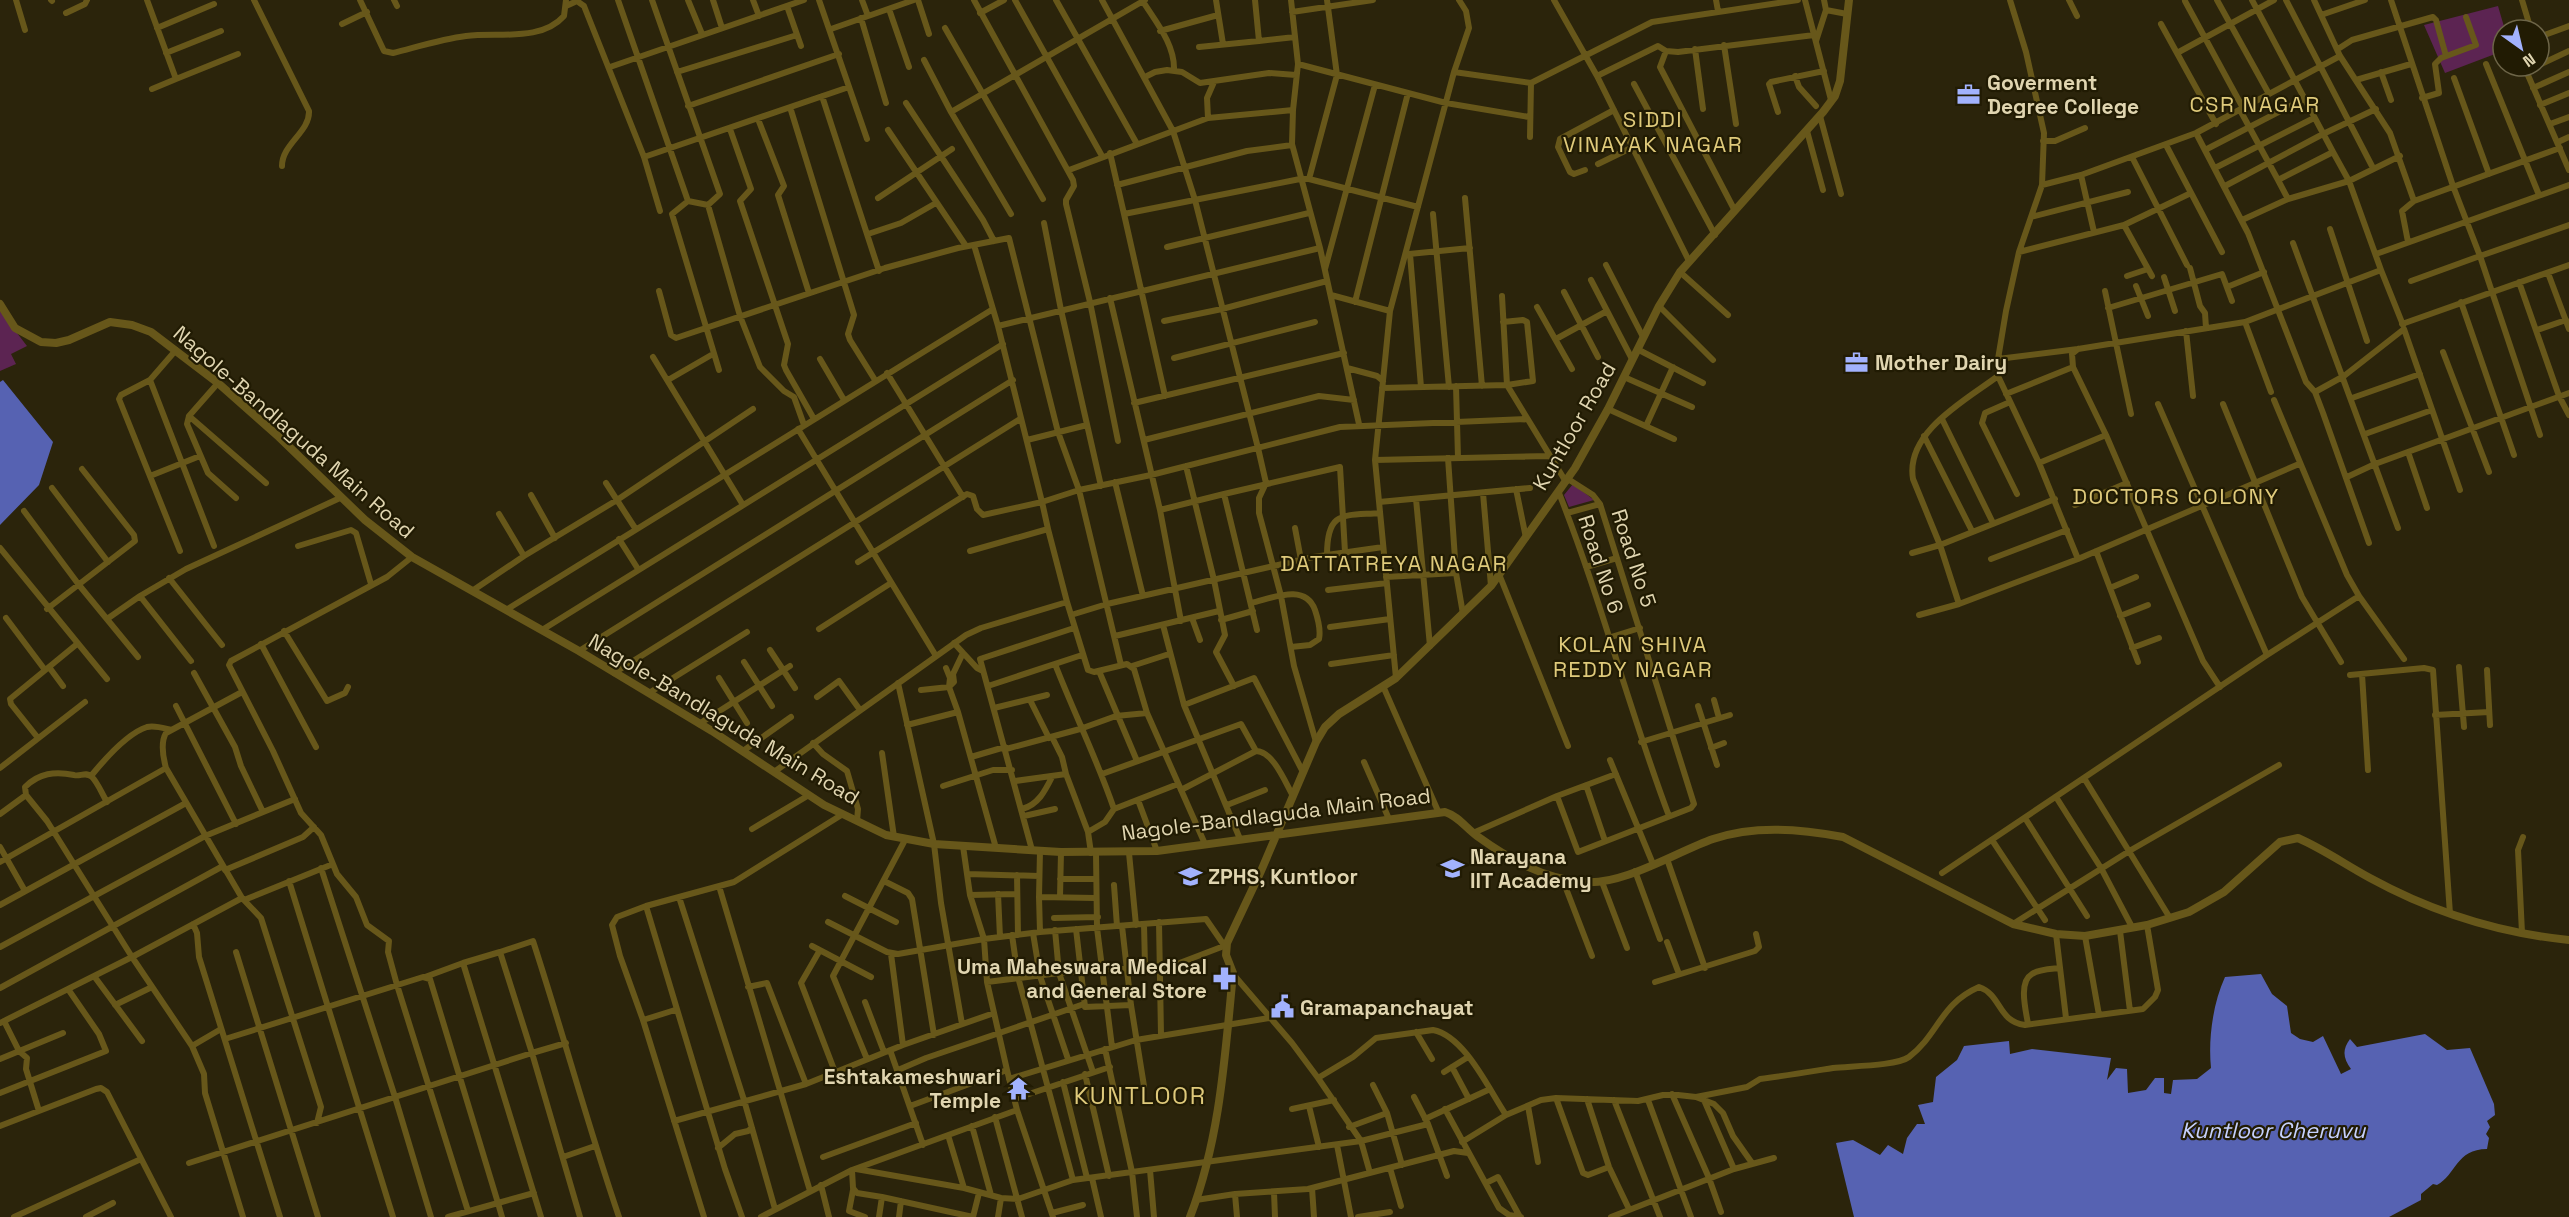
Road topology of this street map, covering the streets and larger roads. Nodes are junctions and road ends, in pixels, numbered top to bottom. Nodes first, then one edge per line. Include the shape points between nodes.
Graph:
1 (16, 0) edge
2 (87, 0) edge
3 (254, 0) edge
4 (360, 0) edge
5 (618, 0) edge
6 (652, 0) edge
7 (688, 0) edge
8 (713, 0) edge
9 (753, 0) edge
10 (804, 0) edge
11 (819, 0) edge
12 (862, 0) edge
13 (916, 0) edge
14 (974, 0) edge
15 (1004, 0) edge
16 (1014, 0) edge
17 (1056, 0) edge
18 (1102, 0) edge
19 (1143, 0) edge
20 (1216, 0) edge
21 (1255, 0) edge
22 (1291, 0) edge
23 (1373, 0) edge
24 (1459, 0) edge
25 (1554, 0) edge
26 (1716, 0) edge
27 (1798, 0) edge
28 (1805, 0) edge
29 (1824, 0) edge
30 (1849, 0) edge
31 (2010, 0) edge
32 (2069, 0) edge
33 (2217, 0) edge
34 (2252, 0) edge
35 (2274, 0) edge
36 (2286, 0) edge
37 (2314, 0) edge
38 (2365, 0) edge
39 (2391, 0) edge
40 (2522, 0) edge
41 (149, 1) edge
42 (1365, 1) edge
43 (2185, 1) edge
44 (566, 3) edge
45 (1328, 3) edge
46 (214, 4) dead end
47 (787, 6) junction
48 (889, 9) junction
49 (1826, 10) junction
50 (2258, 10) junction
51 (367, 12) junction
52 (1292, 12) junction
53 (1718, 12) junction
54 (66, 13) dead end
55 (980, 13) junction
56 (1847, 14) junction
57 (1218, 15) junction
58 (2321, 15) junction
59 (759, 16) junction
60 (2077, 16) dead end
61 (864, 17) junction
62 (2466, 17) dead end
63 (1113, 18) junction
64 (2527, 18) edge
65 (2231, 23) junction
66 (342, 24) dead end
67 (2161, 24) dead end
68 (2569, 26) edge
69 (2399, 27) junction
70 (157, 28) junction
71 (722, 28) junction
72 (945, 28) dead end
73 (831, 29) junction
74 (25, 30) dead end
75 (221, 31) dead end
76 (1160, 31) junction
77 (2551, 33) edge
78 (702, 34) junction
79 (929, 34) dead end
80 (797, 35) junction
81 (2205, 36) junction
82 (1295, 37) junction
83 (1815, 38) junction
84 (1077, 39) junction
85 (1259, 41) junction
86 (1223, 44) junction
87 (668, 45) junction
88 (1724, 45) junction
89 (801, 46) dead end
90 (1199, 47) dead end
91 (1695, 49) junction
92 (1666, 51) junction
93 (2569, 51) edge
94 (166, 53) junction
95 (2177, 53) junction
96 (2339, 53) junction
97 (238, 54) dead end
98 (839, 54) junction
99 (1587, 55) junction
100 (639, 56) junction
101 (2446, 56) junction
102 (1047, 57) junction
103 (2551, 59) edge
104 (924, 60) dead end
105 (1298, 64) junction
106 (2410, 64) junction
107 (2486, 64) dead end
108 (2320, 65) junction
109 (610, 67) junction
110 (909, 67) dead end
111 (1174, 70) junction
112 (1824, 71) junction
113 (677, 72) junction
114 (1454, 72) junction
115 (2381, 72) junction
116 (2569, 72) edge
117 (1016, 75) junction
118 (1296, 75) junction
119 (1337, 75) junction
120 (1597, 76) junction
121 (1795, 76) junction
122 (1145, 77) junction
123 (2454, 78) dead end
124 (2529, 78) edge
125 (176, 79) junction
126 (2294, 80) junction
127 (2356, 80) junction
128 (1214, 82) junction
129 (1531, 83) junction
130 (1634, 84) dead end
131 (1375, 85) junction
132 (849, 87) junction
133 (2533, 88) junction
134 (152, 89) dead end
135 (1408, 93) junction
136 (2569, 93) edge
137 (983, 94) junction
138 (2269, 94) junction
139 (822, 96) junction
140 (2422, 98) junction
141 (2304, 99) junction
142 (1832, 100) junction
143 (2391, 100) dead end
144 (886, 103) dead end
145 (906, 103) dead end
146 (1446, 103) junction
147 (2540, 105) junction
148 (688, 106) junction
149 (1816, 106) dead end
150 (790, 107) junction
151 (1703, 109) dead end
152 (2241, 109) junction
153 (2376, 109) junction
154 (1293, 110) junction
155 (1614, 110) junction
156 (951, 112) junction
157 (1778, 112) dead end
158 (1820, 116) junction
159 (1529, 117) junction
160 (2569, 117) edge
161 (1208, 118) junction
162 (2314, 118) junction
163 (758, 119) junction
164 (2349, 120) junction
165 (1736, 124) dead end
166 (2216, 124) junction
167 (2550, 124) junction
168 (2085, 128) dead end
169 (2251, 128) junction
170 (730, 129) junction
171 (888, 130) dead end
172 (1173, 130) junction
173 (1807, 130) junction
174 (2196, 133) junction
175 (2323, 134) junction
176 (1530, 136) dead end
177 (2569, 137) edge
178 (700, 139) junction
179 (867, 139) dead end
180 (2043, 141) junction
181 (1137, 144) junction
182 (1292, 145) junction
183 (2166, 145) junction
184 (2260, 145) junction
185 (2559, 145) junction
186 (1633, 147) junction
187 (670, 149) junction
188 (952, 149) dead end
189 (2205, 150) junction
190 (2333, 152) junction
191 (1110, 153) junction
192 (941, 156) junction
193 (1102, 156) junction
194 (2400, 156) junction
195 (644, 157) junction
196 (2132, 157) junction
197 (2525, 160) junction
198 (2567, 161) edge
199 (2269, 163) junction
200 (1598, 164) dead end
201 (282, 166) dead end
202 (1185, 167) junction
203 (2215, 168) junction
204 (2373, 168) junction
205 (1069, 170) junction
206 (1585, 170) dead end
207 (2569, 170) edge
208 (916, 174) junction
209 (2489, 174) junction
210 (2081, 175) junction
211 (1300, 179) junction
212 (1309, 179) junction
213 (2278, 180) junction
214 (2349, 181) junction
215 (2569, 184) edge
216 (1117, 185) junction
217 (2042, 185) junction
218 (2225, 186) junction
219 (2453, 186) junction
220 (1348, 189) junction
221 (1822, 190) dead end
222 (2128, 192) dead end
223 (2191, 193) junction
224 (1841, 194) dead end
225 (2539, 195) junction
226 (878, 198) dead end
227 (1382, 198) junction
228 (1465, 198) dead end
229 (1042, 199) dead end
230 (2288, 199) junction
231 (1195, 200) junction
232 (688, 201) junction
233 (2414, 201) junction
234 (2088, 202) junction
235 (936, 203) junction
236 (708, 205) junction
237 (1418, 207) junction
238 (2158, 207) junction
239 (660, 211) dead end
240 (1735, 211) junction
241 (1309, 213) junction
242 (1011, 214) dead end
243 (1124, 214) junction
244 (1433, 214) dead end
245 (2031, 217) junction
246 (2241, 220) junction
247 (2466, 222) junction
248 (1044, 223) dead end
249 (2124, 225) junction
250 (2569, 225) edge
251 (2330, 229) dead end
252 (2094, 232) junction
253 (868, 234) junction
254 (1715, 235) junction
255 (1204, 237) junction
256 (994, 241) junction
257 (2408, 242) junction
258 (2293, 243) dead end
259 (974, 245) junction
260 (966, 246) junction
261 (1167, 246) dead end
262 (1320, 248) junction
263 (1470, 248) junction
264 (1438, 251) junction
265 (2019, 252) junction
266 (2222, 252) dead end
267 (1408, 254) junction
268 (2376, 254) junction
269 (2480, 256) junction
270 (1689, 261) junction
271 (1606, 265) dead end
272 (2569, 265) edge
273 (1325, 269) junction
274 (2148, 269) junction
275 (2382, 270) junction
276 (879, 271) junction
277 (1680, 272) junction
278 (2264, 272) junction
279 (1213, 273) junction
280 (2548, 273) junction
281 (2127, 276) dead end
282 (2152, 276) dead end
283 (2164, 277) dead end
284 (1590, 280) dead end
285 (2411, 280) dead end
286 (1328, 281) junction
287 (844, 282) junction
288 (2195, 282) junction
289 (2519, 282) junction
290 (2348, 283) junction
291 (2136, 286) dead end
292 (2227, 287) junction
293 (1141, 290) junction
294 (659, 291) dead end
295 (2105, 291) dead end
296 (2168, 291) junction
297 (1564, 292) dead end
298 (2490, 292) junction
299 (809, 293) junction
300 (1331, 295) junction
301 (1502, 296) dead end
302 (2313, 296) junction
303 (1110, 298) junction
304 (2141, 299) junction
305 (2232, 301) dead end
306 (1090, 302) junction
307 (1355, 302) junction
308 (2461, 302) junction
309 (0, 304) edge
310 (775, 304) junction
311 (1659, 306) junction
312 (1537, 307) dead end
313 (2108, 308) junction
314 (2277, 308) junction
315 (993, 309) junction
316 (1222, 309) junction
317 (1061, 310) junction
318 (1390, 311) junction
319 (1607, 311) junction
320 (2175, 311) dead end
321 (1728, 315) dead end
322 (740, 316) junction
323 (2148, 316) dead end
324 (1029, 317) junction
325 (2566, 320) junction
326 (1164, 321) dead end
327 (1315, 322) dead end
328 (1503, 322) junction
329 (2245, 322) junction
330 (1581, 325) junction
331 (2403, 326) junction
332 (705, 327) junction
333 (998, 327) junction
334 (2206, 328) junction
335 (2569, 328) edge
336 (2536, 330) junction
337 (2186, 331) junction
338 (1643, 337) junction
339 (1556, 339) junction
340 (2367, 341) dead end
341 (2115, 342) junction
342 (1003, 344) junction
343 (1231, 344) junction
344 (1637, 349) junction
345 (2078, 349) junction
346 (176, 350) junction
347 (2443, 352) dead end
348 (1344, 353) junction
349 (713, 354) junction
350 (653, 357) dead end
351 (1598, 357) dead end
352 (1174, 358) dead end
353 (820, 359) dead end
354 (1632, 359) junction
355 (1998, 359) junction
356 (1713, 360) dead end
357 (1673, 367) junction
358 (2073, 367) junction
359 (1347, 368) junction
360 (1572, 369) dead end
361 (719, 370) dead end
362 (887, 373) junction
363 (2420, 374) junction
364 (1998, 376) junction
365 (2344, 376) junction
366 (1624, 377) junction
367 (150, 380) junction
368 (668, 380) junction
369 (875, 380) junction
370 (1012, 380) junction
371 (1240, 380) junction
372 (792, 381) junction
373 (218, 383) junction
374 (1702, 383) dead end
375 (1383, 384) junction
376 (1456, 386) junction
377 (1482, 386) junction
378 (1507, 386) junction
379 (1421, 387) junction
380 (1449, 387) junction
381 (1662, 392) junction
382 (2271, 392) dead end
383 (2315, 392) junction
384 (2569, 393) edge
385 (2006, 394) junction
386 (1165, 396) junction
387 (2193, 396) dead end
388 (2559, 396) junction
389 (795, 398) junction
390 (2352, 399) junction
391 (844, 400) junction
392 (1354, 400) junction
393 (2274, 400) dead end
394 (2010, 402) junction
395 (1134, 403) junction
396 (906, 404) junction
397 (2158, 404) dead end
398 (2223, 404) dead end
399 (1692, 407) dead end
400 (2530, 407) junction
401 (753, 409) dead end
402 (1608, 409) junction
403 (2432, 410) junction
404 (1249, 414) junction
405 (2130, 414) dead end
406 (189, 416) junction
407 (2569, 416) edge
408 (2501, 418) junction
409 (814, 419) junction
410 (1020, 419) junction
411 (1527, 419) junction
412 (1942, 419) junction
413 (1457, 421) junction
414 (1379, 423) junction
415 (1359, 424) junction
416 (1087, 425) junction
417 (1646, 426) junction
418 (801, 427) junction
419 (2473, 429) junction
420 (1058, 432) junction
421 (2364, 434) junction
422 (925, 435) junction
423 (2106, 435) junction
424 (2540, 435) dead end
425 (1924, 436) junction
426 (1674, 439) dead end
427 (1027, 440) junction
428 (1144, 440) junction
429 (2443, 440) junction
430 (704, 441) junction
431 (1118, 441) dead end
432 (1258, 448) junction
433 (2408, 452) junction
434 (2514, 455) dead end
435 (200, 456) junction
436 (1550, 456) junction
437 (1448, 458) junction
438 (1458, 458) junction
439 (817, 460) junction
440 (1375, 460) junction
441 (2039, 463) junction
442 (182, 464) junction
443 (2299, 464) junction
444 (2375, 464) junction
445 (944, 466) junction
446 (1186, 466) junction
447 (82, 469) dead end
448 (2488, 472) dead end
449 (725, 474) junction
450 (1151, 475) junction
451 (150, 476) junction
452 (2347, 477) junction
453 (1567, 480) junction
454 (1115, 482) junction
455 (266, 483) dead end
456 (606, 483) dead end
457 (1266, 483) junction
458 (2127, 483) junction
459 (2255, 484) junction
460 (1101, 486) junction
461 (52, 488) dead end
462 (1530, 488) dead end
463 (1516, 489) junction
464 (836, 490) junction
465 (1079, 490) junction
466 (2460, 490) dead end
467 (1483, 493) junction
468 (1559, 493) junction
469 (1224, 494) junction
470 (2017, 494) dead end
471 (531, 495) dead end
472 (963, 497) junction
473 (1450, 497) junction
474 (236, 498) dead end
475 (340, 498) junction
476 (1416, 499) junction
477 (2055, 499) junction
478 (617, 500) junction
479 (1042, 502) junction
480 (1195, 502) junction
481 (1379, 502) junction
482 (1600, 504) junction
483 (743, 505) junction
484 (2076, 505) dead end
485 (2201, 507) junction
486 (2427, 508) dead end
487 (1160, 510) junction
488 (24, 511) dead end
489 (1380, 513) junction
490 (1567, 513) junction
491 (500, 514) dead end
492 (1341, 516) junction
493 (854, 521) junction
494 (1994, 523) junction
495 (635, 528) junction
496 (1295, 528) dead end
497 (2398, 528) dead end
498 (1048, 529) junction
499 (2067, 530) junction
500 (1972, 531) junction
501 (2146, 531) junction
502 (555, 538) junction
503 (619, 538) junction
504 (1526, 538) junction
505 (2369, 543) dead end
506 (1940, 544) junction
507 (214, 546) dead end
508 (298, 546) dead end
509 (1383, 547) junction
510 (0, 548) edge
511 (180, 551) dead end
512 (874, 551) junction
513 (970, 551) dead end
514 (2096, 551) junction
515 (1345, 552) junction
516 (1912, 553) dead end
517 (1327, 555) junction
518 (524, 556) junction
519 (412, 557) junction
520 (1617, 558) junction
521 (1991, 559) dead end
522 (2078, 559) junction
523 (1301, 560) junction
524 (108, 562) junction
525 (858, 562) dead end
526 (1271, 567) junction
527 (1586, 567) junction
528 (638, 569) junction
529 (1244, 573) junction
530 (1456, 573) junction
531 (1423, 574) junction
532 (1499, 574) junction
533 (2136, 577) dead end
534 (169, 578) junction
535 (1214, 580) junction
536 (1387, 580) junction
537 (891, 583) junction
538 (371, 584) junction
539 (79, 585) junction
540 (1491, 586) junction
541 (2110, 588) junction
542 (1175, 590) junction
543 (1328, 590) dead end
544 (472, 591) junction
545 (140, 596) junction
546 (1143, 596) junction
547 (1281, 596) junction
548 (2359, 596) junction
549 (1066, 602) junction
550 (1251, 603) junction
551 (1107, 604) junction
552 (1959, 604) junction
553 (2148, 605) dead end
554 (48, 609) junction
555 (506, 610) junction
556 (1219, 611) junction
557 (1253, 611) junction
558 (1463, 614) junction
559 (1071, 615) junction
560 (1919, 615) dead end
561 (2120, 616) junction
562 (6, 618) dead end
563 (1192, 618) junction
564 (107, 619) junction
565 (1390, 619) junction
566 (1221, 620) junction
567 (1181, 621) junction
568 (2318, 622) junction
569 (1162, 625) junction
570 (1330, 627) dead end
571 (1074, 628) junction
572 (1640, 628) junction
573 (819, 629) dead end
574 (542, 630) junction
575 (1257, 630) dead end
576 (284, 631) junction
577 (747, 632) dead end
578 (1115, 636) junction
579 (1608, 638) junction
580 (2159, 638) dead end
581 (1200, 640) dead end
582 (77, 644) junction
583 (261, 644) junction
584 (954, 644) junction
585 (222, 645) dead end
586 (1430, 646) junction
587 (1291, 647) junction
588 (2132, 648) junction
589 (770, 650) dead end
590 (579, 651) junction
591 (963, 653) junction
592 (1169, 654) junction
593 (1082, 655) junction
594 (2267, 655) junction
595 (936, 656) junction
596 (1394, 656) junction
597 (138, 657) dead end
598 (2404, 659) dead end
599 (191, 661) dead end
600 (744, 662) dead end
601 (2138, 662) dead end
602 (2341, 662) dead end
603 (1055, 664) junction
604 (1331, 664) dead end
605 (1121, 665) junction
606 (790, 666) dead end
607 (1132, 666) junction
608 (2459, 667) dead end
609 (47, 668) junction
610 (946, 668) dead end
611 (783, 670) junction
612 (2487, 670) dead end
613 (983, 671) junction
614 (1099, 671) junction
615 (614, 672) junction
616 (194, 673) dead end
617 (2362, 674) junction
618 (2350, 675) dead end
619 (719, 678) dead end
620 (1396, 678) junction
621 (107, 680) dead end
622 (898, 683) junction
623 (63, 686) dead end
624 (759, 686) junction
625 (988, 686) junction
626 (1234, 686) junction
627 (1383, 686) junction
628 (348, 687) dead end
629 (948, 687) junction
630 (2220, 687) junction
631 (795, 688) dead end
632 (921, 690) dead end
633 (242, 692) junction
634 (649, 693) junction
635 (1047, 695) dead end
636 (817, 697) dead end
637 (1030, 700) junction
638 (1714, 700) dead end
639 (85, 702) dead end
640 (734, 702) junction
641 (1184, 705) junction
642 (176, 706) dead end
643 (772, 706) dead end
644 (1698, 706) dead end
645 (214, 708) junction
646 (994, 708) junction
647 (860, 710) junction
648 (958, 712) junction
649 (2489, 712) junction
650 (1147, 713) junction
651 (2463, 714) junction
652 (1730, 715) dead end
653 (2435, 715) junction
654 (1119, 716) junction
655 (791, 717) dead end
656 (1719, 718) junction
657 (186, 723) junction
658 (747, 723) dead end
659 (1703, 723) junction
660 (699, 724) junction
661 (907, 725) junction
662 (2490, 725) dead end
663 (2463, 727) dead end
664 (1080, 729) junction
665 (171, 730) junction
666 (1672, 733) junction
667 (1051, 737) junction
668 (38, 738) junction
669 (1199, 738) junction
670 (1316, 742) junction
671 (1641, 742) junction
672 (1724, 743) dead end
673 (813, 744) junction
674 (1568, 746) dead end
675 (316, 747) dead end
676 (1005, 748) junction
677 (1711, 748) junction
678 (1164, 751) junction
679 (1256, 751) junction
680 (743, 752) junction
681 (882, 753) dead end
682 (972, 757) junction
683 (1610, 760) dead end
684 (1137, 761) junction
685 (1364, 762) dead end
686 (1717, 765) dead end
687 (2279, 765) dead end
688 (0, 768) edge
689 (166, 768) junction
690 (1012, 770) junction
691 (2368, 770) dead end
692 (774, 772) junction
693 (1304, 773) junction
694 (1066, 774) junction
695 (1102, 774) junction
696 (1212, 774) junction
697 (1616, 774) junction
698 (91, 776) junction
699 (977, 776) junction
700 (1052, 777) junction
701 (2084, 778) junction
702 (1015, 781) junction
703 (1586, 785) junction
704 (943, 786) dead end
705 (1180, 787) junction
706 (1265, 790) dead end
707 (26, 795) junction
708 (808, 795) junction
709 (1293, 796) junction
710 (1557, 796) junction
711 (2056, 797) junction
712 (295, 800) junction
713 (1138, 800) junction
714 (107, 802) junction
715 (186, 803) junction
716 (1227, 805) junction
717 (1055, 809) dead end
718 (1114, 809) junction
719 (1438, 811) junction
720 (263, 812) junction
721 (1023, 813) junction
722 (0, 814) edge
723 (843, 814) junction
724 (1669, 816) junction
725 (2025, 818) junction
726 (1389, 819) junction
727 (857, 821) junction
728 (236, 824) junction
729 (314, 826) junction
730 (1638, 828) junction
731 (752, 829) dead end
732 (54, 832) junction
733 (1088, 832) junction
734 (1473, 833) junction
735 (1275, 835) junction
736 (205, 836) junction
737 (894, 837) junction
738 (2523, 837) dead end
739 (1240, 839) junction
740 (905, 840) junction
741 (1992, 840) junction
742 (1605, 841) junction
743 (934, 844) junction
744 (1205, 844) junction
745 (963, 846) junction
746 (0, 848) edge
747 (996, 848) junction
748 (1036, 850) junction
749 (2131, 850) junction
750 (1061, 852) junction
751 (1157, 852) junction
752 (1093, 853) junction
753 (1129, 853) junction
754 (1667, 859) junction
755 (3, 860) edge
756 (74, 864) junction
757 (333, 864) junction
758 (1653, 864) junction
759 (224, 868) junction
760 (321, 868) junction
761 (2101, 868) junction
762 (1635, 871) junction
763 (1942, 873) dead end
764 (967, 874) junction
765 (1017, 875) junction
766 (1039, 876) junction
767 (1562, 878) junction
768 (1060, 879) junction
769 (1094, 879) junction
770 (289, 880) junction
771 (884, 881) junction
772 (1602, 882) junction
773 (1114, 885) dead end
774 (719, 886) junction
775 (2069, 888) junction
776 (25, 891) junction
777 (998, 894) junction
778 (1017, 894) junction
779 (93, 895) junction
780 (970, 895) junction
781 (845, 896) dead end
782 (679, 897) junction
783 (1039, 897) junction
784 (1060, 897) junction
785 (1095, 898) junction
786 (243, 899) junction
787 (0, 905) edge
788 (646, 906) junction
789 (869, 908) junction
790 (2038, 909) junction
791 (2450, 914) junction
792 (2087, 916) dead end
793 (1098, 917) junction
794 (1054, 918) dead end
795 (2170, 918) junction
796 (2045, 920) dead end
797 (828, 922) dead end
798 (896, 922) dead end
799 (1159, 922) junction
800 (193, 924) junction
801 (1140, 924) junction
802 (2013, 924) junction
803 (2147, 925) junction
804 (112, 926) junction
805 (1120, 926) junction
806 (2132, 927) junction
807 (1097, 928) junction
808 (1076, 929) junction
809 (1054, 930) junction
810 (2120, 931) junction
811 (1037, 932) junction
812 (2522, 933) junction
813 (1756, 934) dead end
814 (2056, 934) junction
815 (856, 935) junction
816 (1015, 935) junction
817 (2085, 936) junction
818 (1000, 937) junction
819 (2567, 938) edge
820 (984, 939) junction
821 (1660, 939) dead end
822 (1667, 942) dead end
823 (812, 946) dead end
824 (949, 946) junction
825 (0, 947) edge
826 (1225, 947) junction
827 (1628, 948) dead end
828 (820, 950) junction
829 (921, 950) junction
830 (236, 952) dead end
831 (500, 952) junction
832 (891, 954) junction
833 (1592, 956) dead end
834 (132, 957) junction
835 (840, 962) junction
836 (463, 963) junction
837 (1160, 965) junction
838 (1145, 966) junction
839 (1126, 967) junction
840 (1705, 968) junction
841 (2060, 968) junction
842 (1102, 969) junction
843 (1080, 971) junction
844 (1059, 973) junction
845 (1233, 973) junction
846 (1679, 975) junction
847 (94, 976) junction
848 (1040, 976) junction
849 (424, 977) junction
850 (871, 977) dead end
851 (1018, 978) junction
852 (987, 982) junction
853 (1655, 982) dead end
854 (397, 985) junction
855 (152, 987) junction
856 (748, 987) junction
857 (0, 988) edge
858 (69, 989) junction
859 (363, 995) junction
860 (865, 1002) dead end
861 (1084, 1004) junction
862 (115, 1005) junction
863 (1131, 1005) junction
864 (329, 1006) junction
865 (1107, 1007) junction
866 (1071, 1008) junction
867 (675, 1010) junction
868 (2130, 1011) junction
869 (994, 1013) junction
870 (1053, 1014) junction
871 (2099, 1015) junction
872 (293, 1018) junction
873 (1269, 1018) junction
874 (2067, 1018) junction
875 (643, 1020) junction
876 (2, 1022) edge
877 (1031, 1022) junction
878 (962, 1024) junction
879 (2028, 1024) junction
880 (1228, 1026) junction
881 (260, 1028) junction
882 (221, 1029) junction
883 (998, 1032) junction
884 (1416, 1032) junction
885 (63, 1033) dead end
886 (934, 1035) junction
887 (1161, 1035) junction
888 (225, 1039) junction
889 (1136, 1040) junction
890 (142, 1041) dead end
891 (566, 1043) junction
892 (903, 1045) junction
893 (192, 1046) junction
894 (1108, 1048) junction
895 (19, 1051) junction
896 (887, 1051) junction
897 (532, 1053) junction
898 (1086, 1054) junction
899 (1468, 1057) junction
900 (0, 1059) edge
901 (867, 1059) junction
902 (1068, 1059) junction
903 (1432, 1059) dead end
904 (495, 1065) junction
905 (1110, 1067) junction
906 (1452, 1067) junction
907 (1042, 1069) junction
908 (898, 1070) junction
909 (1007, 1070) junction
910 (835, 1072) junction
911 (1093, 1072) junction
912 (1444, 1072) dead end
913 (1085, 1074) junction
914 (460, 1076) junction
915 (1318, 1078) junction
916 (1009, 1079) junction
917 (28, 1081) junction
918 (1063, 1082) junction
919 (806, 1084) junction
920 (1373, 1085) dead end
921 (430, 1086) junction
922 (1144, 1086) dead end
923 (1048, 1087) junction
924 (1488, 1090) junction
925 (778, 1091) junction
926 (0, 1093) edge
927 (1672, 1094) junction
928 (395, 1097) junction
929 (1414, 1097) dead end
930 (1696, 1097) junction
931 (1556, 1098) junction
932 (1014, 1099) junction
933 (1469, 1099) junction
934 (1587, 1099) junction
935 (744, 1100) junction
936 (1334, 1100) junction
937 (1614, 1100) junction
938 (1648, 1100) junction
939 (1704, 1100) junction
940 (910, 1106) junction
941 (1308, 1106) junction
942 (1528, 1106) junction
943 (360, 1109) junction
944 (1292, 1109) dead end
945 (1017, 1110) junction
946 (1445, 1110) junction
947 (39, 1111) junction
948 (707, 1112) junction
949 (1387, 1113) junction
950 (1506, 1115) junction
951 (996, 1117) junction
952 (674, 1121) junction
953 (1427, 1122) junction
954 (317, 1123) junction
955 (916, 1123) junction
956 (0, 1126) edge
957 (972, 1126) junction
958 (1349, 1127) junction
959 (752, 1128) junction
960 (291, 1131) junction
961 (1393, 1134) junction
962 (948, 1135) junction
963 (1362, 1141) junction
964 (257, 1142) junction
965 (1462, 1142) junction
966 (923, 1145) junction
967 (1337, 1145) junction
968 (595, 1146) junction
969 (1319, 1147) junction
970 (718, 1148) junction
971 (222, 1153) junction
972 (1468, 1153) junction
973 (1440, 1155) junction
974 (563, 1157) junction
975 (823, 1157) dead end
976 (1774, 1158) dead end
977 (141, 1159) junction
978 (1209, 1161) junction
979 (1538, 1162) dead end
980 (189, 1163) dead end
981 (1752, 1163) junction
982 (1402, 1165) junction
983 (1609, 1167) junction
984 (1390, 1168) junction
985 (1734, 1169) junction
986 (854, 1170) junction
987 (1150, 1170) junction
988 (1132, 1172) junction
989 (1370, 1173) junction
990 (1109, 1176) junction
991 (1447, 1176) dead end
992 (1090, 1178) junction
993 (1709, 1178) junction
994 (1073, 1179) junction
995 (1344, 1179) junction
996 (1486, 1183) junction
997 (821, 1185) junction
998 (964, 1188) junction
999 (1312, 1188) junction
1000 (1681, 1189) junction
1001 (853, 1190) junction
1002 (1045, 1190) junction
1003 (810, 1191) junction
1004 (1274, 1192) junction
1005 (534, 1193) junction
1006 (979, 1193) junction
1007 (1235, 1194) junction
1008 (991, 1195) junction
1009 (882, 1197) junction
1010 (1001, 1198) junction
1011 (1018, 1199) junction
1012 (1196, 1200) junction
1013 (1653, 1200) junction
1014 (901, 1201) junction
1015 (113, 1203) dead end
1016 (498, 1203) junction
1017 (1083, 1205) dead end
1018 (1401, 1206) dead end
1019 (1629, 1209) junction
1020 (1390, 1212) dead end
1021 (1721, 1212) dead end
1022 (470, 1213) edge
1023 (772, 1213) edge
1024 (949, 1214) edge
1025 (1053, 1215) edge
1026 (14, 1217) edge
1027 (86, 1217) edge
1028 (171, 1217) edge
1029 (243, 1217) edge
1030 (280, 1217) edge
1031 (318, 1217) edge
1032 (393, 1217) edge
1033 (431, 1217) edge
1034 (448, 1217) edge
1035 (502, 1217) edge
1036 (541, 1217) edge
1037 (580, 1217) edge
1038 (619, 1217) edge
1039 (704, 1217) edge
1040 (742, 1217) edge
1041 (761, 1217) edge
1042 (829, 1217) edge
1043 (865, 1217) edge
1044 (879, 1217) edge
1045 (899, 1217) edge
1046 (973, 1217) edge
1047 (998, 1217) edge
1048 (1022, 1217) edge
1049 (1101, 1217) edge
1050 (1137, 1217) edge
1051 (1154, 1217) edge
1052 (1190, 1217) edge
1053 (1237, 1217) edge
1054 (1275, 1217) edge
1055 (1314, 1217) edge
1056 (1351, 1217) edge
1057 (1358, 1217) edge
1058 (1520, 1217) edge
1059 (1611, 1217) edge
1060 (1660, 1217) edge
1061 (1691, 1217) edge

1 - 74 street
2 - 54 street
3 - 201 street via 309,114 284,154
4 - 51 street
5 - 100 street
6 - 87 street
7 - 78 street
8 - 71 street
9 - 59 street
10 - 47 street
11 - 73 street
12 - 61 street
13 - 48 street
13 - 79 street
14 - 55 street
15 - 55 street
16 - 102 street
17 - 84 street
18 - 63 street
19 - 63 street
19 - 76 street
20 - 57 street
21 - 85 street
22 - 52 street
23 - 42 street
24 - 114 street via 1469,28
25 - 99 street
26 - 53 street
27 - 53 street
28 - 83 street
29 - 49 street
30 - 56 street, Kuntloor Road
31 - 180 street via 2026,52
32 - 60 street
33 - 65 street
34 - 50 street
35 - 50 street
36 - 108 street
37 - 58 street
38 - 58 street
39 - 69 street
40 - 64 street
41 - 70 street
42 - 45 street
43 - 81 street
44 - 51 street via 564,16 548,29 465,36 393,53 384,51
44 - 109 street via 582,3
45 - 52 street
45 - 119 street
46 - 70 street
47 - 59 street
47 - 80 street
48 - 61 street
48 - 110 street
49 - 56 street
49 - 83 street
50 - 65 street
50 - 126 street
51 - 66 street
52 - 82 street
53 - 99 street via 1652,22
55 - 117 street
56 - 142 street, Kuntloor Road via 1840,81
57 - 76 street
57 - 86 street
58 - 96 street
59 - 71 street
61 - 73 street
61 - 144 street
62 - 101 street via 2476,45
63 - 84 street
63 - 122 street
65 - 81 street
65 - 138 street
67 - 95 street
68 - 77 street
69 - 96 street via 2352,40
69 - 101 street via 2433,17
69 - 106 street
70 - 94 street
71 - 78 street
72 - 137 street
73 - 98 street
75 - 94 street
76 - 111 street via 1174,58
78 - 87 street
80 - 89 street
80 - 113 street
81 - 95 street
81 - 152 street
82 - 85 street
82 - 105 street
83 - 88 street
83 - 112 street
84 - 102 street
84 - 181 street
85 - 86 street
86 - 90 street
87 - 100 street
87 - 113 street
88 - 91 street
88 - 165 street
91 - 92 street
91 - 151 street
92 - 120 street via 1658,46
92 - 240 street via 1659,67
93 - 103 street
94 - 125 street
95 - 166 street
96 - 108 street
96 - 127 street
97 - 125 street
98 - 132 street
98 - 148 street
99 - 120 street
99 - 129 street
100 - 109 street
100 - 187 street
101 - 140 street via 2435,64 2439,93
102 - 117 street
102 - 193 street
104 - 156 street
105 - 118 street
105 - 119 street
106 - 115 street
106 - 140 street
107 - 197 street
108 - 126 street
108 - 164 street
109 - 195 street
111 - 122 street
111 - 128 street via 1200,83
112 - 121 street
112 - 142 street
113 - 148 street
114 - 129 street
114 - 146 street
115 - 127 street
115 - 143 street
116 - 133 street
117 - 137 street
117 - 205 street
118 - 128 street via 1269,73
118 - 154 street
119 - 131 street
119 - 212 street
120 - 155 street
121 - 149 street via 1798,87
121 - 157 street via 1769,84
122 - 172 street
123 - 209 street
124 - 133 street
125 - 134 street
126 - 138 street
126 - 141 street
127 - 153 street
128 - 161 street via 1207,98
129 - 159 street
130 - 254 street
131 - 135 street
131 - 220 street
132 - 139 street
132 - 179 street
133 - 147 street
135 - 146 street
135 - 227 street
136 - 147 street
137 - 156 street
137 - 229 street
138 - 152 street
139 - 150 street
139 - 253 street
140 - 219 street
141 - 162 street
141 - 169 street
142 - 158 street, Kuntloor Road
145 - 192 street
146 - 159 street
146 - 237 street
147 - 167 street
148 - 178 street
150 - 163 street
150 - 287 street
152 - 166 street
152 - 169 street
153 - 164 street
153 - 194 street
154 - 161 street
154 - 182 street
155 - 186 street
155 - 206 street via 1560,139 1558,147 1570,172
156 - 242 street
158 - 173 street, Kuntloor Road
158 - 224 street
159 - 176 street
160 - 167 street
161 - 172 street
162 - 175 street
162 - 184 street
163 - 170 street
163 - 299 street via 784,186 778,195
164 - 175 street
164 - 204 street
166 - 174 street
167 - 185 street
168 - 180 street via 2055,141
169 - 184 street
169 - 189 street
170 - 178 street
170 - 310 street via 751,189 740,201
171 - 208 street
172 - 181 street
172 - 202 street
173 - 221 street
173 - 240 street, Kuntloor Road
174 - 183 street
174 - 189 street
175 - 190 street
175 - 199 street
177 - 185 street
178 - 187 street
178 - 236 street via 720,194
180 - 217 street
181 - 191 street
182 - 202 street via 1247,151
182 - 211 street
183 - 196 street
183 - 223 street
184 - 199 street
184 - 203 street
185 - 197 street
185 - 198 street
186 - 200 street
186 - 270 street
187 - 195 street
187 - 232 street
188 - 192 street
189 - 203 street
190 - 213 street
190 - 214 street
191 - 193 street
191 - 216 street
192 - 208 street
192 - 256 street
193 - 205 street
194 - 204 street
194 - 233 street
195 - 239 street
196 - 210 street
196 - 238 street
197 - 209 street
197 - 225 street
198 - 207 street
199 - 213 street
199 - 218 street
202 - 216 street
202 - 231 street
203 - 218 street
204 - 214 street
205 - 306 street via 1074,186 1066,204
208 - 226 street
208 - 235 street
209 - 219 street
210 - 217 street
210 - 234 street
211 - 212 street
211 - 231 street
211 - 241 street
212 - 220 street
213 - 230 street
214 - 230 street
214 - 268 street
215 - 225 street
216 - 243 street
217 - 245 street
218 - 246 street
219 - 233 street
219 - 247 street
220 - 227 street
220 - 273 street
222 - 234 street
223 - 238 street
223 - 266 street
225 - 247 street
227 - 237 street
227 - 307 street
228 - 263 street
230 - 246 street
231 - 243 street
231 - 255 street
232 - 236 street
232 - 332 street via 672,214
233 - 257 street via 2402,211
234 - 245 street
234 - 252 street
235 - 253 street via 902,223
235 - 260 street
236 - 322 street
237 - 267 street
238 - 249 street
238 - 288 street
240 - 254 street, Kuntloor Road
241 - 255 street
241 - 262 street
243 - 293 street
244 - 264 street
245 - 265 street
246 - 278 street
247 - 257 street
247 - 269 street
248 - 317 street
249 - 252 street
249 - 274 street
250 - 269 street
251 - 290 street
252 - 265 street
253 - 276 street
254 - 270 street, Kuntloor Road
255 - 261 street
255 - 279 street
256 - 259 street
256 - 324 street via 1007,237 1011,240
257 - 268 street
258 - 302 street
259 - 260 street
259 - 315 street
260 - 276 street
262 - 273 street
262 - 279 street
263 - 264 street
263 - 377 street
264 - 267 street
264 - 380 street
265 - 355 street
267 - 318 street
267 - 379 street
268 - 275 street
269 - 285 street
269 - 298 street
270 - 277 street, Kuntloor Road
271 - 338 street
272 - 280 street
273 - 286 street
274 - 281 street
274 - 282 street
275 - 290 street
275 - 331 street
276 - 287 street
277 - 311 street, Kuntloor Road
277 - 321 street
278 - 292 street
278 - 314 street
279 - 293 street
279 - 316 street
280 - 289 street
280 - 325 street
283 - 296 street
284 - 319 street
286 - 300 street
286 - 316 street
287 - 299 street
287 - 369 street via 855,319 848,334
288 - 292 street via 2222,274
288 - 296 street
288 - 334 street
289 - 298 street
289 - 336 street
290 - 302 street
290 - 340 street
291 - 304 street
292 - 305 street
293 - 303 street
293 - 386 street
294 - 332 street via 672,336
295 - 313 street
296 - 304 street
296 - 320 street
297 - 330 street
298 - 308 street
298 - 400 street
299 - 310 street
300 - 307 street
300 - 348 street
301 - 328 street
302 - 314 street
302 - 365 street
303 - 306 street
303 - 395 street
304 - 313 street
304 - 323 street
306 - 317 street
306 - 431 street
307 - 318 street
308 - 331 street
308 - 408 street
309 - 346 street, Nagole-Bandlaguda Main Road via 15,328 41,342 56,344 98,325 122,322 150,332
310 - 322 street
310 - 372 street via 788,344 784,365
311 - 338 street, Kuntloor Road
311 - 356 street
312 - 339 street
313 - 341 street
314 - 329 street
314 - 383 street via 2306,382
315 - 333 street
315 - 362 street
316 - 326 street
316 - 343 street
317 - 324 street
317 - 416 street
318 - 375 street
319 - 330 street
319 - 354 street
322 - 332 street
322 - 389 street via 760,368
324 - 333 street
324 - 420 street
325 - 335 street
325 - 336 street
327 - 343 street
328 - 378 street
328 - 378 street via 1527,322 1534,378
329 - 334 street
329 - 382 street
330 - 339 street
330 - 351 street
331 - 363 street
331 - 365 street
332 - 349 street
333 - 342 street
334 - 337 street
336 - 388 street
337 - 341 street
337 - 387 street
338 - 344 street, Kuntloor Road
339 - 360 street
341 - 345 street
341 - 405 street
342 - 370 street
342 - 396 street
343 - 352 street
343 - 371 street
344 - 354 street, Kuntloor Road
344 - 357 street
345 - 355 street
345 - 358 street via 2072,354
346 - 367 street
346 - 373 street, Nagole-Bandlaguda Main Road
347 - 419 street
348 - 359 street
348 - 371 street
349 - 361 street
349 - 368 street
350 - 368 street
353 - 391 street
354 - 366 street, Kuntloor Road
355 - 364 street
357 - 374 street
357 - 381 street
358 - 385 street
358 - 423 street
359 - 375 street via 1377,376
359 - 392 street
362 - 369 street
362 - 396 street
363 - 390 street
363 - 403 street
364 - 385 street
364 - 412 street
365 - 383 street
365 - 390 street
366 - 381 street
366 - 402 street, Kuntloor Road
367 - 442 street
367 - 451 street via 119,399
368 - 430 street
369 - 391 street
370 - 410 street
370 - 422 street
371 - 386 street
371 - 404 street
372 - 389 street
372 - 409 street
373 - 406 street
373 - 475 street, Nagole-Bandlaguda Main Road
375 - 379 street
375 - 414 street
376 - 377 street
376 - 380 street
376 - 413 street
377 - 378 street
378 - 411 street
379 - 380 street
381 - 399 street
381 - 417 street
383 - 452 street
384 - 388 street
385 - 394 street
386 - 395 street
388 - 400 street
388 - 407 street
389 - 418 street
390 - 421 street
391 - 409 street
392 - 404 street via 1318,396
392 - 415 street
393 - 443 street
394 - 441 street
394 - 470 street via 1985,413 1982,423
395 - 428 street
396 - 422 street
396 - 439 street
397 - 485 street
398 - 459 street
400 - 408 street
400 - 424 street
401 - 430 street
402 - 417 street
402 - 453 street, Kuntloor Road
403 - 421 street
403 - 429 street
404 - 428 street
404 - 432 street
406 - 435 street via 187,424
406 - 455 street
408 - 419 street
408 - 434 street
409 - 418 street
410 - 427 street
410 - 445 street
411 - 413 street
411 - 436 street
412 - 425 street
412 - 494 street
413 - 414 street
413 - 438 street
414 - 415 street
414 - 440 street
415 - 432 street
416 - 420 street
416 - 460 street
417 - 426 street
418 - 439 street
418 - 449 street
419 - 429 street
419 - 448 street
420 - 427 street
420 - 465 street
421 - 444 street
422 - 445 street
422 - 464 street
423 - 441 street
423 - 458 street
425 - 500 street
425 - 506 street via 1912,469 1913,479
427 - 479 street
428 - 450 street
429 - 433 street
429 - 466 street
430 - 449 street
430 - 478 street
432 - 446 street
432 - 457 street
433 - 444 street
433 - 486 street
435 - 442 street
435 - 474 street via 211,477
436 - 438 street
436 - 453 street
437 - 438 street
437 - 440 street
437 - 473 street
439 - 464 street
439 - 483 street
440 - 481 street
441 - 477 street
442 - 451 street
442 - 507 street
443 - 459 street
443 - 548 street
444 - 452 street
444 - 497 street
445 - 472 street
445 - 493 street
446 - 450 street
446 - 480 street
447 - 524 street via 135,538
449 - 483 street
449 - 495 street
450 - 454 street
450 - 487 street
451 - 511 street
452 - 505 street
453 - 468 street, Kuntloor Road
453 - 482 street, Road No 5 via 1593,495
454 - 460 street
454 - 546 street
456 - 478 street
457 - 469 street
457 - 492 street via 1340,467
457 - 526 street via 1259,498 1259,513
458 - 484 street
458 - 501 street
459 - 485 street
459 - 568 street via 2302,597
460 - 465 street
461 - 524 street
462 - 463 street
463 - 467 street
463 - 504 street
464 - 493 street
464 - 590 street
465 - 479 street
465 - 551 street
467 - 473 street
467 - 540 street
468 - 490 street, Road No 6
468 - 504 street, Kuntloor Road
469 - 480 street
469 - 529 street
471 - 502 street
472 - 479 street via 971,494 983,515
472 - 512 street
473 - 476 street
473 - 530 street
475 - 519 street, Nagole-Bandlaguda Main Road
475 - 534 street
476 - 481 street
476 - 531 street
477 - 494 street
477 - 499 street
478 - 495 street
478 - 502 street
479 - 498 street
480 - 487 street
480 - 535 street
481 - 489 street
482 - 490 street
482 - 520 street, Road No 5
483 - 528 street
485 - 501 street
485 - 594 street
487 - 542 street
488 - 539 street
489 - 492 street
489 - 509 street
490 - 527 street, Road No 6
491 - 518 street
492 - 515 street
492 - 517 street via 1330,527
493 - 512 street
493 - 615 street
494 - 500 street
495 - 503 street
496 - 523 street
498 - 513 street
498 - 549 street
499 - 521 street
499 - 522 street
500 - 506 street
501 - 514 street
501 - 630 street via 2203,661
502 - 518 street
503 - 528 street
503 - 555 street
504 - 532 street, Kuntloor Road
506 - 516 street
506 - 552 street
508 - 538 street via 351,530 356,533
509 - 515 street
509 - 536 street
510 - 554 street
512 - 525 street
512 - 537 street
514 - 522 street
514 - 541 street
515 - 517 street
517 - 523 street
518 - 544 street
519 - 538 street
519 - 544 street, Nagole-Bandlaguda Main Road
520 - 527 street
520 - 572 street, Road No 5
522 - 552 street
523 - 526 street
524 - 539 street
526 - 529 street
526 - 547 street
527 - 579 street, Road No 6
528 - 574 street
529 - 535 street
529 - 550 street
530 - 531 street
530 - 558 street
531 - 536 street
531 - 586 street
532 - 540 street, Kuntloor Road
532 - 674 street
533 - 541 street
534 - 545 street
534 - 585 street
535 - 542 street
535 - 556 street
536 - 543 street
536 - 565 street
537 - 573 street
537 - 595 street
538 - 576 street
539 - 554 street
539 - 564 street
540 - 558 street, Kuntloor Road
541 - 561 street
542 - 546 street
542 - 567 street
544 - 555 street, Nagole-Bandlaguda Main Road
545 - 564 street
545 - 599 street
546 - 551 street
547 - 550 street
547 - 587 street
547 - 587 street via 1307,597 1320,633 1319,639 1310,645
548 - 568 street
548 - 598 street
549 - 559 street
549 - 584 street via 981,628
550 - 557 street
551 - 559 street
551 - 578 street
552 - 560 street
553 - 561 street
554 - 582 street
555 - 574 street, Nagole-Bandlaguda Main Road
556 - 563 street
556 - 566 street
557 - 566 street
557 - 575 street
558 - 586 street, Kuntloor Road
559 - 571 street
561 - 588 street
562 - 609 street
563 - 567 street
563 - 581 street
564 - 597 street
565 - 570 street
565 - 596 street
566 - 626 street via 1225,635 1216,652
567 - 569 street
568 - 594 street
568 - 602 street
569 - 578 street
569 - 592 street
571 - 593 street
571 - 613 street via 982,658
572 - 579 street
572 - 666 street, Road No 5
574 - 590 street, Nagole-Bandlaguda Main Road
576 - 583 street
576 - 628 street via 327,701 345,693
577 - 634 street
578 - 605 street
579 - 671 street, Road No 6
580 - 588 street
582 - 609 street
582 - 621 street
583 - 633 street via 229,665
583 - 675 street
584 - 591 street
584 - 595 street
586 - 620 street, Kuntloor Road
587 - 670 street
588 - 601 street
589 - 611 street
590 - 615 street, Nagole-Bandlaguda Main Road
591 - 613 street
591 - 629 street via 954,682
592 - 607 street
592 - 641 street
593 - 603 street
593 - 614 street via 1088,670
594 - 630 street
595 - 622 street
596 - 604 street
596 - 620 street
600 - 624 street
603 - 625 street
603 - 664 street
605 - 607 street
605 - 614 street
606 - 611 street
607 - 650 street
608 - 651 street
609 - 623 street
609 - 668 street via 10,701
610 - 629 street
611 - 624 street
611 - 631 street
612 - 649 street
613 - 625 street
614 - 654 street
615 - 634 street, Nagole-Bandlaguda Main Road
616 - 645 street
617 - 618 street
617 - 653 street via 2433,670
617 - 691 street
619 - 640 street
620 - 627 street, Kuntloor Road
622 - 647 street
622 - 661 street
624 - 640 street
624 - 643 street
625 - 646 street
626 - 641 street
626 - 693 street via 1254,678
627 - 670 street, Kuntloor Road via 1332,718
627 - 719 street
629 - 632 street
629 - 648 street
630 - 701 street
633 - 645 street
633 - 712 street
634 - 660 street, Nagole-Bandlaguda Main Road
635 - 637 street
636 - 647 street via 839,681
637 - 646 street
637 - 667 street
638 - 656 street
639 - 668 street
640 - 658 street
640 - 660 street
641 - 669 street
642 - 657 street
644 - 659 street
645 - 657 street
645 - 720 street
646 - 676 street
647 - 673 street
648 - 661 street
648 - 682 street
649 - 651 street
649 - 662 street
650 - 654 street
650 - 678 street
651 - 653 street
651 - 663 street
652 - 656 street
653 - 791 street
654 - 664 street
654 - 684 street
655 - 680 street
656 - 659 street
657 - 665 street
657 - 728 street
659 - 666 street
659 - 677 street
660 - 680 street, Nagole-Bandlaguda Main Road
661 - 743 street
664 - 667 street
664 - 695 street
665 - 689 street via 163,739
665 - 698 street via 146,728 127,738
666 - 671 street
666 - 724 street, Road No 5 via 1695,804
667 - 676 street
667 - 694 street
668 - 688 street
669 - 678 street
669 - 679 street via 1241,724
669 - 696 street
670 - 693 street, Kuntloor Road
671 - 724 street, Road No 6
672 - 677 street
673 - 692 street
673 - 727 street via 850,775
676 - 682 street
676 - 690 street
677 - 686 street
678 - 684 street
678 - 705 street
679 - 696 street
679 - 709 street via 1265,752
680 - 692 street, Nagole-Bandlaguda Main Road
681 - 737 street
682 - 699 street
683 - 697 street
684 - 695 street
685 - 726 street
687 - 749 street
689 - 714 street
689 - 715 street
690 - 699 street via 993,770
690 - 702 street
692 - 708 street, Nagole-Bandlaguda Main Road
693 - 709 street, Kuntloor Road
694 - 700 street
694 - 733 street
695 - 718 street
696 - 705 street
696 - 716 street
697 - 703 street
697 - 730 street
698 - 707 street via 47,773 25,787
698 - 714 street
699 - 704 street
699 - 747 street
700 - 702 street
700 - 721 street via 1043,795
701 - 711 street
701 - 749 street
702 - 721 street
703 - 710 street
703 - 742 street
705 - 713 street
705 - 744 street
706 - 716 street
707 - 722 street
707 - 732 street
708 - 723 street, Nagole-Bandlaguda Main Road
708 - 731 street
709 - 735 street, Kuntloor Road
710 - 734 street
710 - 742 street via 1576,851
711 - 725 street
711 - 761 street
712 - 720 street
712 - 729 street
713 - 718 street
713 - 751 street
714 - 732 street
715 - 736 street
715 - 756 street
716 - 739 street
717 - 721 street
718 - 733 street via 1105,822
719 - 726 street, Nagole-Bandlaguda Main Road
719 - 734 street, Nagole-Bandlaguda Main Road via 1454,816
720 - 728 street
721 - 748 street
723 - 727 street, Nagole-Bandlaguda Main Road
723 - 774 street via 734,882
724 - 730 street
725 - 741 street
725 - 775 street
726 - 735 street, Nagole-Bandlaguda Main Road
727 - 737 street, Nagole-Bandlaguda Main Road
728 - 736 street
729 - 757 street
729 - 759 street via 303,837
730 - 742 street
730 - 758 street
732 - 755 street
732 - 756 street
733 - 752 street
734 - 767 street, Nagole-Bandlaguda Main Road via 1515,862
735 - 739 street, Nagole-Bandlaguda Main Road
735 - 826 street, Kuntloor Road
736 - 759 street
736 - 779 street
737 - 740 street, Nagole-Bandlaguda Main Road
738 - 812 street via 2518,850
739 - 744 street, Nagole-Bandlaguda Main Road
740 - 743 street, Nagole-Bandlaguda Main Road
740 - 771 street
741 - 763 street
741 - 790 street
743 - 745 street, Nagole-Bandlaguda Main Road
743 - 824 street
744 - 751 street, Nagole-Bandlaguda Main Road
745 - 747 street, Nagole-Bandlaguda Main Road
745 - 764 street
746 - 755 street
747 - 748 street, Nagole-Bandlaguda Main Road
748 - 750 street, Nagole-Bandlaguda Main Road
748 - 766 street
749 - 761 street
749 - 795 street
750 - 752 street, Nagole-Bandlaguda Main Road
750 - 768 street
751 - 753 street, Nagole-Bandlaguda Main Road
752 - 753 street, Nagole-Bandlaguda Main Road
752 - 769 street
753 - 801 street
754 - 758 street, Nagole-Bandlaguda Main Road
754 - 802 street, Nagole-Bandlaguda Main Road via 1736,833 1783,830 1843,837
754 - 840 street
755 - 776 street
756 - 776 street
756 - 779 street
757 - 760 street
757 - 854 street via 356,897 367,925 389,941
758 - 762 street, Nagole-Bandlaguda Main Road
759 - 786 street
759 - 804 street
760 - 770 street
760 - 859 street
761 - 775 street
761 - 806 street
762 - 772 street, Nagole-Bandlaguda Main Road
762 - 821 street
764 - 765 street
764 - 780 street
765 - 766 street
765 - 778 street
766 - 783 street
767 - 772 street, Nagole-Bandlaguda Main Road
767 - 833 street
768 - 769 street
768 - 784 street
769 - 785 street
770 - 786 street
770 - 864 street
771 - 789 street
771 - 829 street via 911,896
772 - 827 street
773 - 805 street
774 - 782 street
774 - 856 street
775 - 790 street
775 - 792 street
776 - 787 street
777 - 778 street
777 - 780 street
777 - 818 street
778 - 816 street
779 - 804 street
779 - 825 street
780 - 820 street
781 - 789 street
782 - 788 street
782 - 935 street
783 - 784 street
783 - 811 street
784 - 785 street
785 - 793 street
786 - 800 street
786 - 872 street via 261,918
788 - 867 street
788 - 875 street via 617,917 612,925
789 - 798 street
789 - 815 street
790 - 796 street
790 - 802 street
791 - 795 street, Nagole-Bandlaguda Main Road via 2371,879 2298,838 2280,842 2224,892
791 - 812 street, Nagole-Bandlaguda Main Road
793 - 794 street
793 - 807 street
795 - 803 street, Nagole-Bandlaguda Main Road
797 - 815 street
799 - 801 street
799 - 826 street via 1206,919
799 - 837 street
800 - 834 street
800 - 882 street
801 - 805 street
801 - 838 street
802 - 814 street, Nagole-Bandlaguda Main Road
803 - 806 street, Nagole-Bandlaguda Main Road
803 - 868 street via 2158,990 2146,1007
804 - 834 street
804 - 857 street
805 - 807 street
805 - 839 street
806 - 810 street, Nagole-Bandlaguda Main Road
807 - 808 street
807 - 842 street
808 - 809 street
808 - 843 street
809 - 811 street
809 - 844 street
810 - 817 street, Nagole-Bandlaguda Main Road
810 - 868 street
811 - 816 street
811 - 848 street
812 - 819 street, Nagole-Bandlaguda Main Road
813 - 840 street via 1760,947 1755,951
814 - 817 street, Nagole-Bandlaguda Main Road
814 - 841 street
815 - 832 street
815 - 835 street
816 - 818 street
816 - 851 street
817 - 871 street
818 - 820 street
820 - 824 street
820 - 852 street
822 - 846 street
823 - 828 street
824 - 829 street
824 - 878 street
826 - 837 street via 1178,964
826 - 845 street
828 - 835 street
828 - 910 street via 801,983
829 - 832 street
829 - 886 street
830 - 881 street
831 - 836 street
831 - 891 street via 533,941
831 - 897 street
832 - 892 street
834 - 847 street
834 - 855 street
835 - 850 street
835 - 901 street via 833,976
836 - 849 street
836 - 904 street
837 - 838 street
837 - 887 street
838 - 839 street
839 - 842 street
839 - 863 street
840 - 846 street
841 - 874 street
841 - 879 street via 2033,973 2027,979
842 - 843 street
842 - 865 street
843 - 844 street
843 - 861 street
844 - 848 street
844 - 866 street
845 - 873 street
845 - 880 street
846 - 853 street
847 - 858 street
847 - 862 street
848 - 851 street
848 - 870 street
849 - 854 street
849 - 914 street via 432,984
851 - 852 street
851 - 877 street
852 - 869 street
854 - 859 street
854 - 921 street
855 - 862 street
855 - 893 street
856 - 919 street via 767,983
856 - 925 street
858 - 876 street
858 - 917 street via 106,1051
859 - 864 street
859 - 928 street
860 - 896 street
861 - 865 street via 1087,1008
861 - 866 street
862 - 890 street
863 - 865 street
863 - 889 street
864 - 872 street
864 - 943 street
865 - 894 street
866 - 870 street
866 - 898 street
867 - 875 street
867 - 948 street
868 - 871 street
869 - 878 street
869 - 883 street
870 - 877 street
870 - 902 street
871 - 874 street
872 - 881 street
872 - 954 street via 321,1107
873 - 880 street
873 - 915 street
874 - 879 street
875 - 952 street
876 - 895 street
877 - 883 street
877 - 907 street
878 - 886 street
879 - 930 street via 2015,1024 2008,1019 1988,990 1979,987 1956,1001 1942,1015 1934,1034 1906,1059 1760,1079 1747,1087
880 - 887 street
880 - 978 street
881 - 888 street
881 - 960 street
882 - 888 street
882 - 893 street
883 - 908 street
883 - 909 street
884 - 899 street via 1441,1031
884 - 903 street
884 - 915 street via 1376,1038
885 - 895 street
886 - 892 street
887 - 889 street
888 - 964 street
889 - 894 street
889 - 922 street
891 - 897 street
891 - 968 street
892 - 896 street
893 - 971 street via 204,1074 205,1093
894 - 898 street
894 - 905 street
895 - 900 street
895 - 917 street via 27,1058
896 - 901 street
896 - 908 street
897 - 904 street
897 - 974 street
898 - 902 street
898 - 911 street
899 - 906 street
899 - 924 street
901 - 910 street
902 - 907 street
904 - 914 street
904 - 1005 street
905 - 911 street
905 - 988 street
906 - 912 street
906 - 933 street
907 - 916 street
907 - 923 street
908 - 940 street
909 - 916 street
909 - 940 street
910 - 919 street
911 - 913 street
913 - 918 street
913 - 990 street
914 - 921 street
914 - 1016 street
915 - 936 street
916 - 932 street
917 - 926 street
917 - 947 street
918 - 923 street
918 - 992 street
919 - 925 street
920 - 949 street
921 - 928 street
921 - 1022 street
923 - 932 street
923 - 994 street
924 - 933 street
924 - 950 street
925 - 935 street
925 - 1003 street
927 - 930 street
927 - 938 street
927 - 993 street
928 - 943 street
928 - 1033 street
929 - 953 street
930 - 939 street
931 - 934 street
931 - 942 street
931 - 983 street via 1583,1173 1588,1175
932 - 945 street
933 - 946 street
934 - 937 street
934 - 983 street
935 - 948 street
935 - 959 street
936 - 941 street
936 - 958 street
937 - 938 street
937 - 1013 street
938 - 1000 street
939 - 981 street via 1723,1113 1732,1136
939 - 985 street
940 - 955 street
941 - 944 street
941 - 969 street
942 - 950 street
942 - 979 street
943 - 954 street
943 - 1032 street
945 - 951 street
945 - 1002 street
946 - 953 street
946 - 965 street
947 - 956 street
947 - 977 street via 103,1089
948 - 952 street
948 - 970 street
949 - 958 street
949 - 961 street
950 - 965 street
951 - 957 street
951 - 1011 street
952 - 1039 street
953 - 961 street
953 - 973 street
954 - 960 street
955 - 966 street
955 - 975 street
957 - 962 street
957 - 1008 street
958 - 963 street
959 - 970 street via 735,1134
959 - 1023 street
960 - 964 street
960 - 1031 street
961 - 963 street
961 - 982 street
962 - 966 street
962 - 998 street
963 - 967 street
963 - 989 street
964 - 971 street
964 - 1030 street
965 - 972 street
966 - 986 street
967 - 969 street
967 - 995 street
968 - 974 street
968 - 1038 street
969 - 978 street
970 - 1040 street
971 - 980 street
971 - 1029 street
972 - 973 street
972 - 996 street
973 - 982 street
973 - 991 street
974 - 1037 street
976 - 981 street
977 - 1026 street
977 - 1028 street
978 - 987 street
978 - 1012 street
981 - 985 street
982 - 984 street
983 - 1019 street
984 - 989 street
984 - 1018 street
985 - 993 street
986 - 997 street
986 - 998 street
986 - 1001 street
987 - 988 street
987 - 1051 street
988 - 990 street
988 - 1050 street
989 - 995 street
990 - 992 street
992 - 994 street
992 - 1049 street
993 - 1000 street
993 - 1021 street
994 - 1002 street
995 - 999 street
995 - 1056 street
996 - 1058 street via 1503,1213
996 - 1058 street via 1498,1177
997 - 1003 street
997 - 1042 street
998 - 1006 street
999 - 1004 street
999 - 1055 street
1000 - 1013 street
1000 - 1061 street
1001 - 1009 street
1001 - 1043 street via 849,1211
1002 - 1011 street
1002 - 1025 street
1003 - 1023 street
1004 - 1007 street
1004 - 1054 street
1005 - 1016 street
1005 - 1036 street
1006 - 1008 street
1006 - 1046 street
1007 - 1012 street
1007 - 1053 street
1008 - 1010 street
1009 - 1014 street
1009 - 1044 street
1010 - 1011 street
1010 - 1047 street
1011 - 1048 street
1012 - 1052 street
1013 - 1019 street
1013 - 1060 street
1014 - 1024 street
1014 - 1045 street
1015 - 1027 street
1016 - 1022 street
1016 - 1035 street
1017 - 1025 street
1019 - 1059 street
1020 - 1057 street
1022 - 1034 street
1023 - 1041 street
1024 - 1046 street

